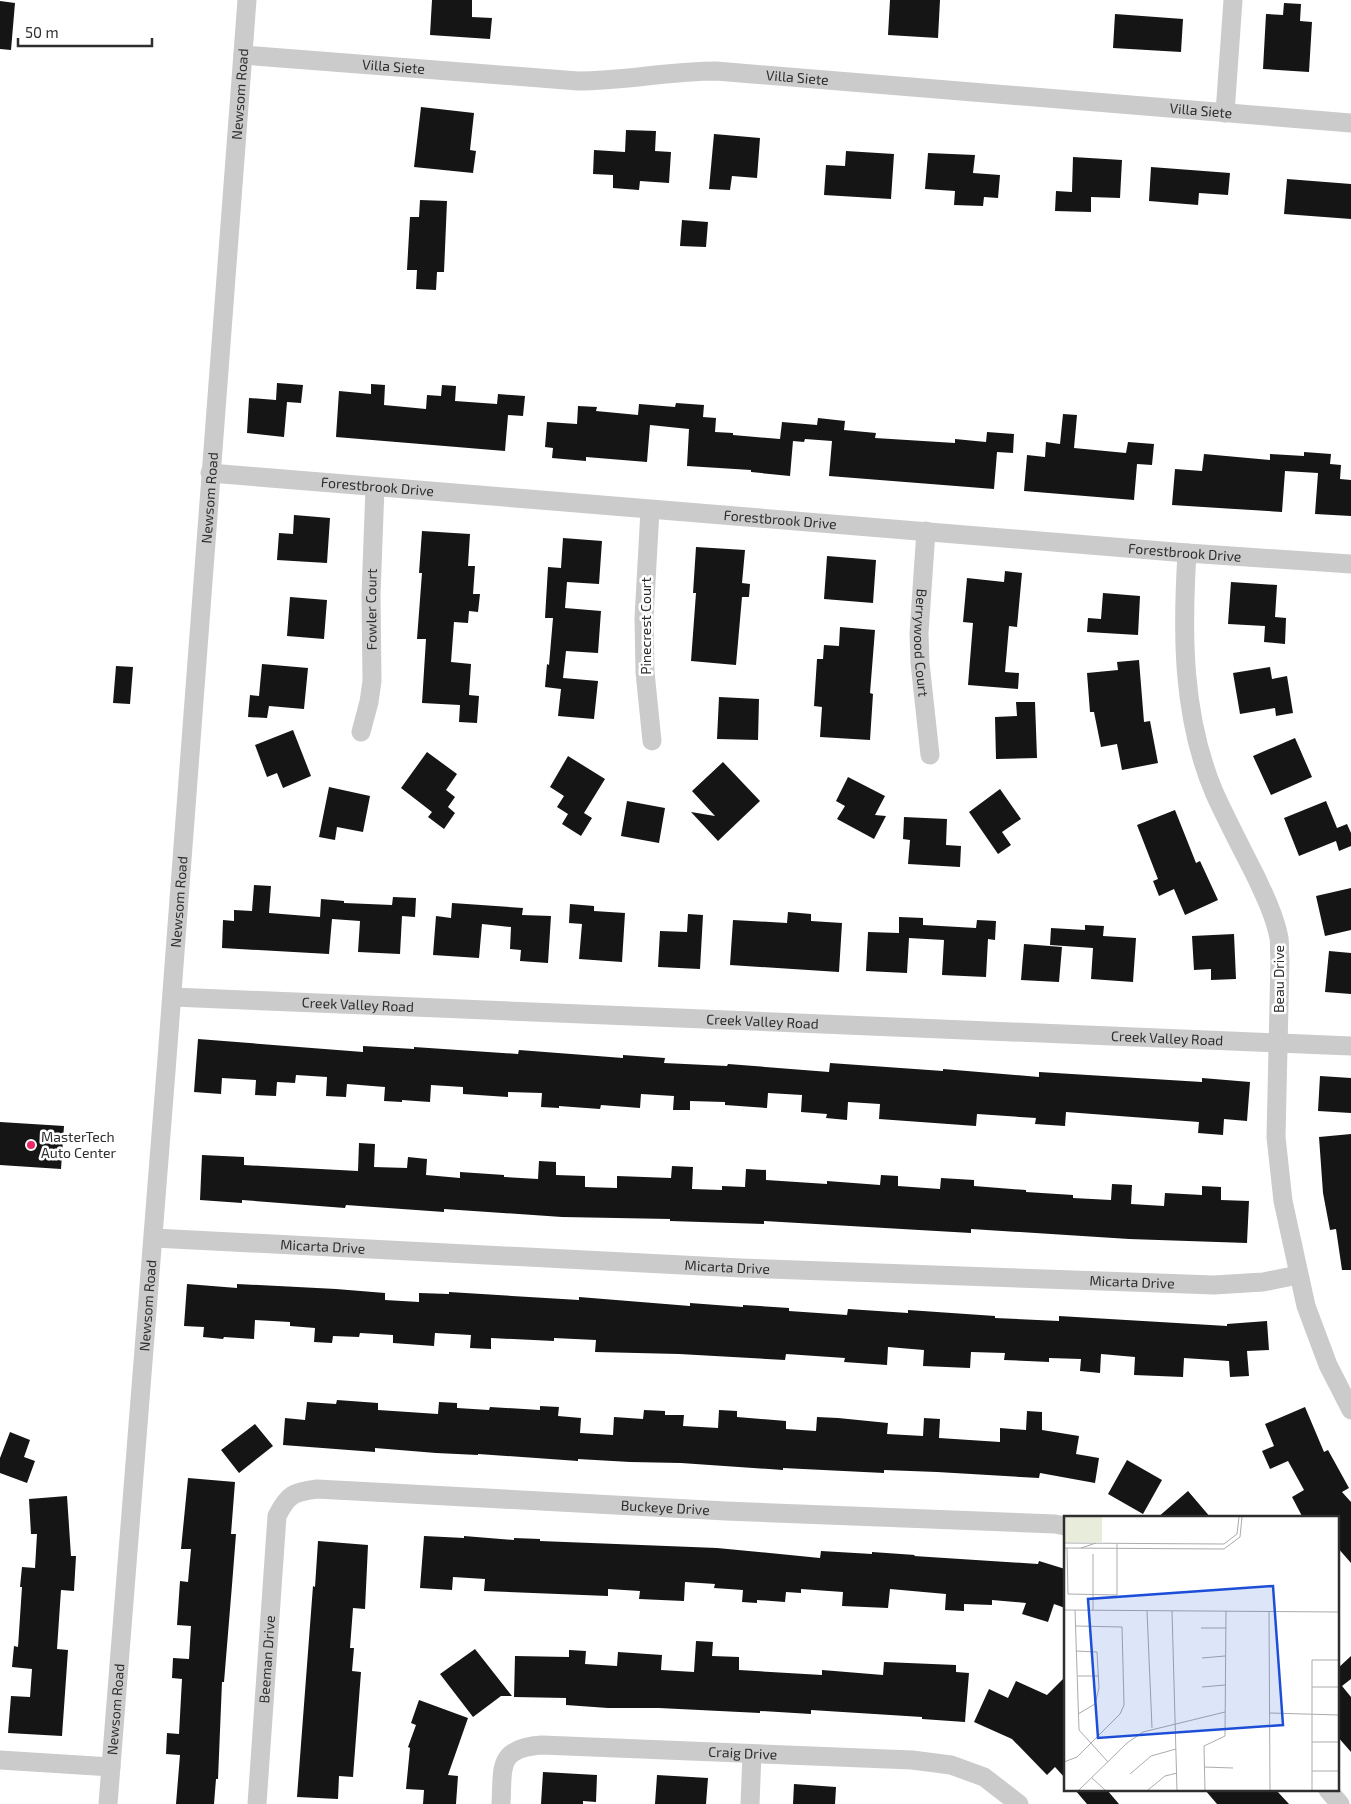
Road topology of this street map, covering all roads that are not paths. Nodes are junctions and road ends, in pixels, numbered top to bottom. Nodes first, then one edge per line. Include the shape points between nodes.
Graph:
1 (247, 0) edge
2 (1234, 0) edge
3 (243, 55) junction
4 (1225, 113) junction
5 (1351, 123) edge
6 (210, 474) junction
7 (375, 487) junction
8 (650, 510) junction
9 (926, 530) junction
10 (1187, 553) junction
11 (1351, 564) edge
12 (362, 732) dead end
13 (652, 741) dead end
14 (930, 755) dead end
15 (173, 997) junction
16 (1279, 1044) junction
17 (1351, 1046) edge
18 (154, 1238) junction
19 (1298, 1275) junction
20 (1351, 1410) edge
21 (277, 1516) joint
22 (1064, 1526) edge
23 (752, 1754) junction
24 (0, 1760) edge
25 (111, 1767) junction
26 (1330, 1792) edge
27 (108, 1804) edge
28 (257, 1804) edge
29 (501, 1804) edge
30 (750, 1804) edge
31 (1019, 1804) edge
32 (1340, 1804) edge

1 - 3 street, Newsom Road
2 - 4 street
3 - 4 street, Villa Siete via 578,81 690,71 716,72
3 - 6 street, Newsom Road
4 - 5 street, Villa Siete
6 - 7 street, Forestbrook Drive
6 - 15 street, Newsom Road
7 - 8 street, Forestbrook Drive
7 - 12 street, Fowler Court via 372,681
8 - 9 street, Forestbrook Drive
8 - 13 street, Pinecrest Court via 644,618 645,672
9 - 10 street, Forestbrook Drive
9 - 14 street, Berrywood Court via 919,633
10 - 11 street, Forestbrook Drive
10 - 16 street, Beau Drive via 1185,652 1192,720 1215,793 1265,896 1279,938
15 - 16 street, Creek Valley Road
15 - 18 street, Newsom Road
16 - 17 street, Creek Valley Road
16 - 19 street, Beau Drive via 1276,1119 1279,1170
18 - 19 street, Micarta Drive via 741,1268 1214,1285 1263,1282
18 - 25 street, Newsom Road
19 - 20 street, Beau Drive via 1316,1334
21 - 22 street, Buckeye Drive via 284,1502 294,1494 317,1489
21 - 28 street, Beeman Drive
23 - 29 street, Craig Drive via 524,1746 510,1754 505,1763
23 - 30 street
23 - 31 street, Craig Drive via 912,1760 951,1765 984,1777
24 - 25 street
25 - 27 street, Newsom Road
26 - 32 street

